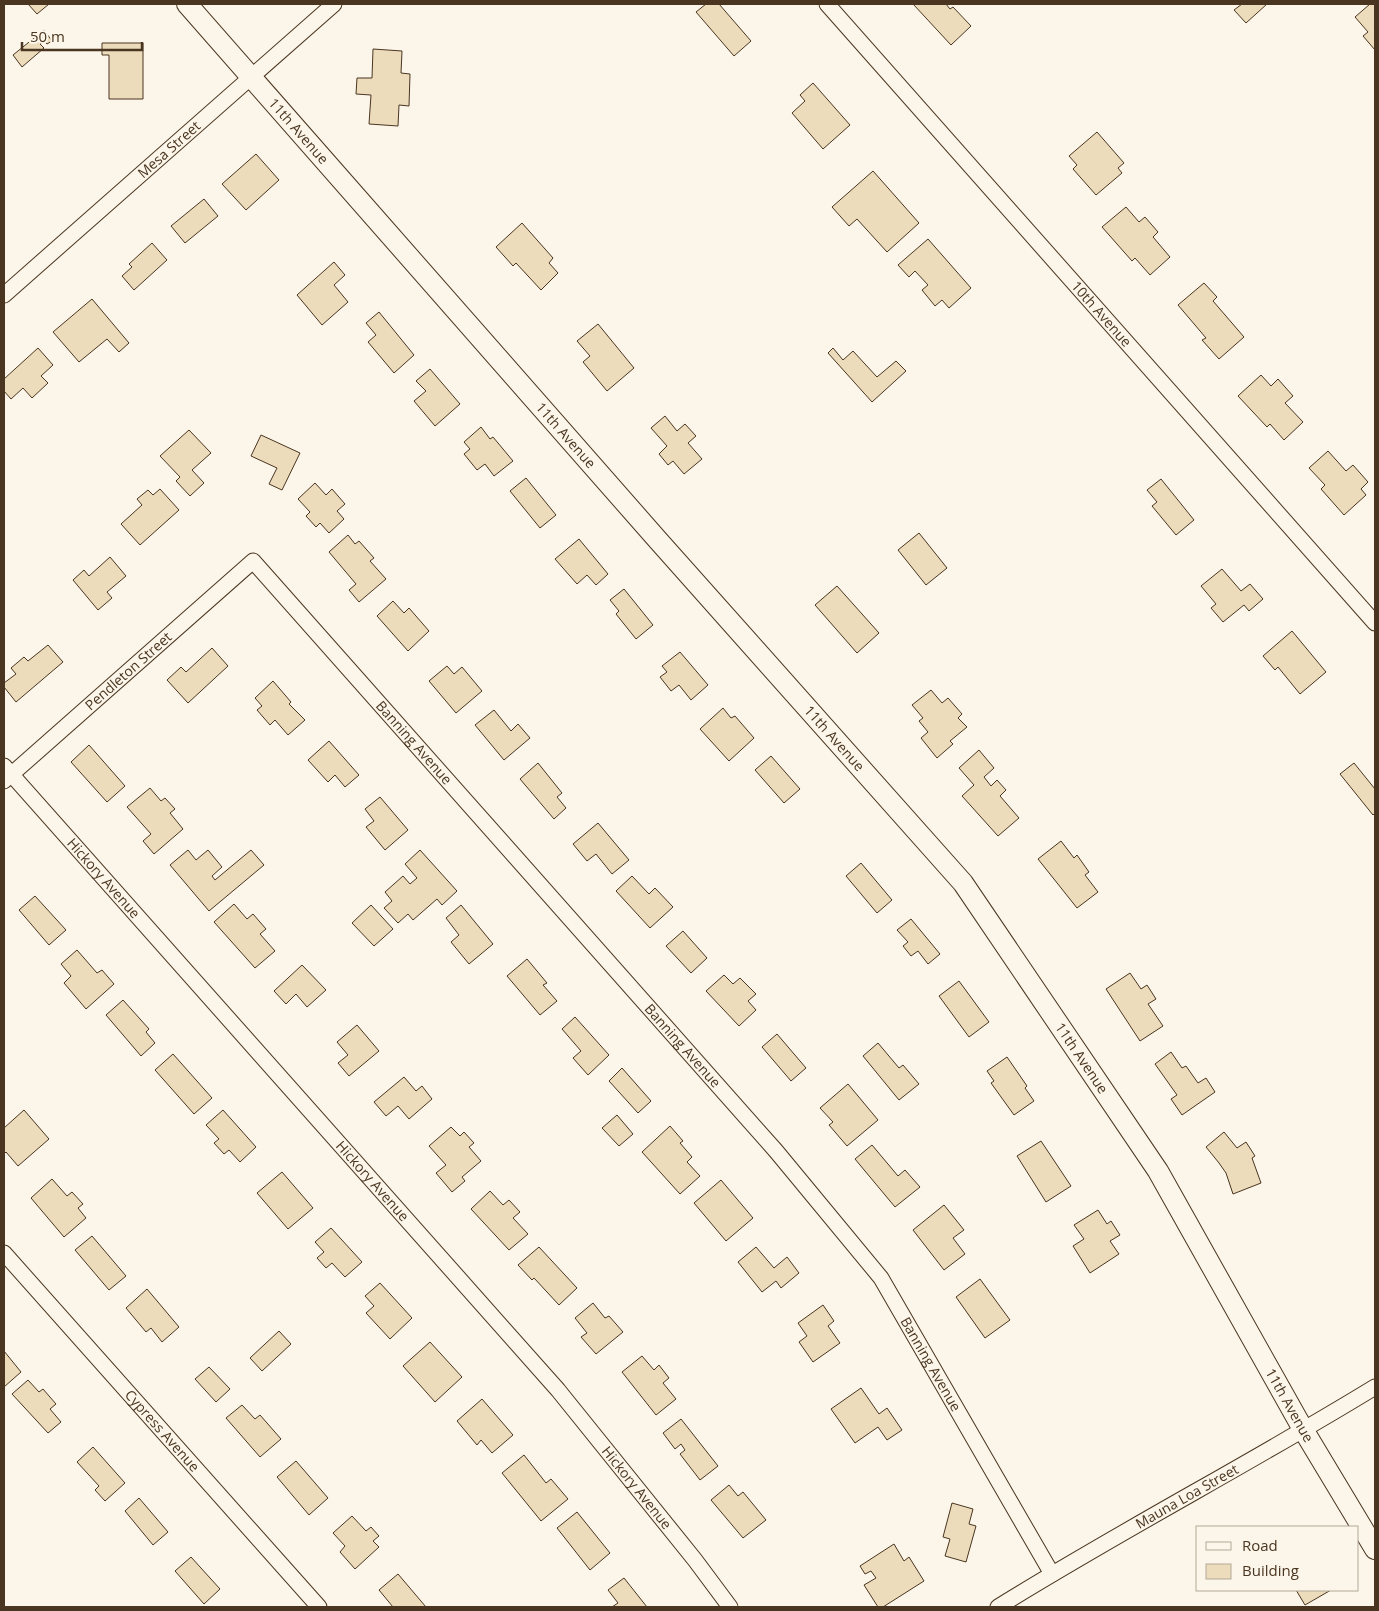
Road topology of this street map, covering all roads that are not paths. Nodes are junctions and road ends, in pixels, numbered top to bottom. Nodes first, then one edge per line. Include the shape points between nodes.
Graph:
1 (188, 4) edge
2 (334, 4) edge
3 (827, 4) edge
4 (252, 76) junction
5 (4, 295) edge
6 (253, 561) joint
7 (1375, 624) edge
8 (6, 774) edge
9 (4, 1253) edge
10 (1375, 1387) edge
11 (1304, 1430) junction
12 (1375, 1549) edge
13 (1052, 1574) junction
14 (319, 1607) edge
15 (730, 1607) edge
16 (998, 1607) edge

1 - 4 main road, 11th Avenue
2 - 4 street, Mesa Street
3 - 7 street, 10th Avenue
4 - 5 street, Mesa Street
4 - 11 main road, 11th Avenue via 963,883 1158,1171
6 - 8 street, Pendleton Street
6 - 13 street, Banning Avenue via 776,1151 881,1278
8 - 15 street, Hickory Avenue via 558,1390
9 - 14 street, Cypress Avenue
10 - 11 street, Mauna Loa Street
11 - 12 main road, 11th Avenue
11 - 13 street, Mauna Loa Street
13 - 16 street, Mauna Loa Street

